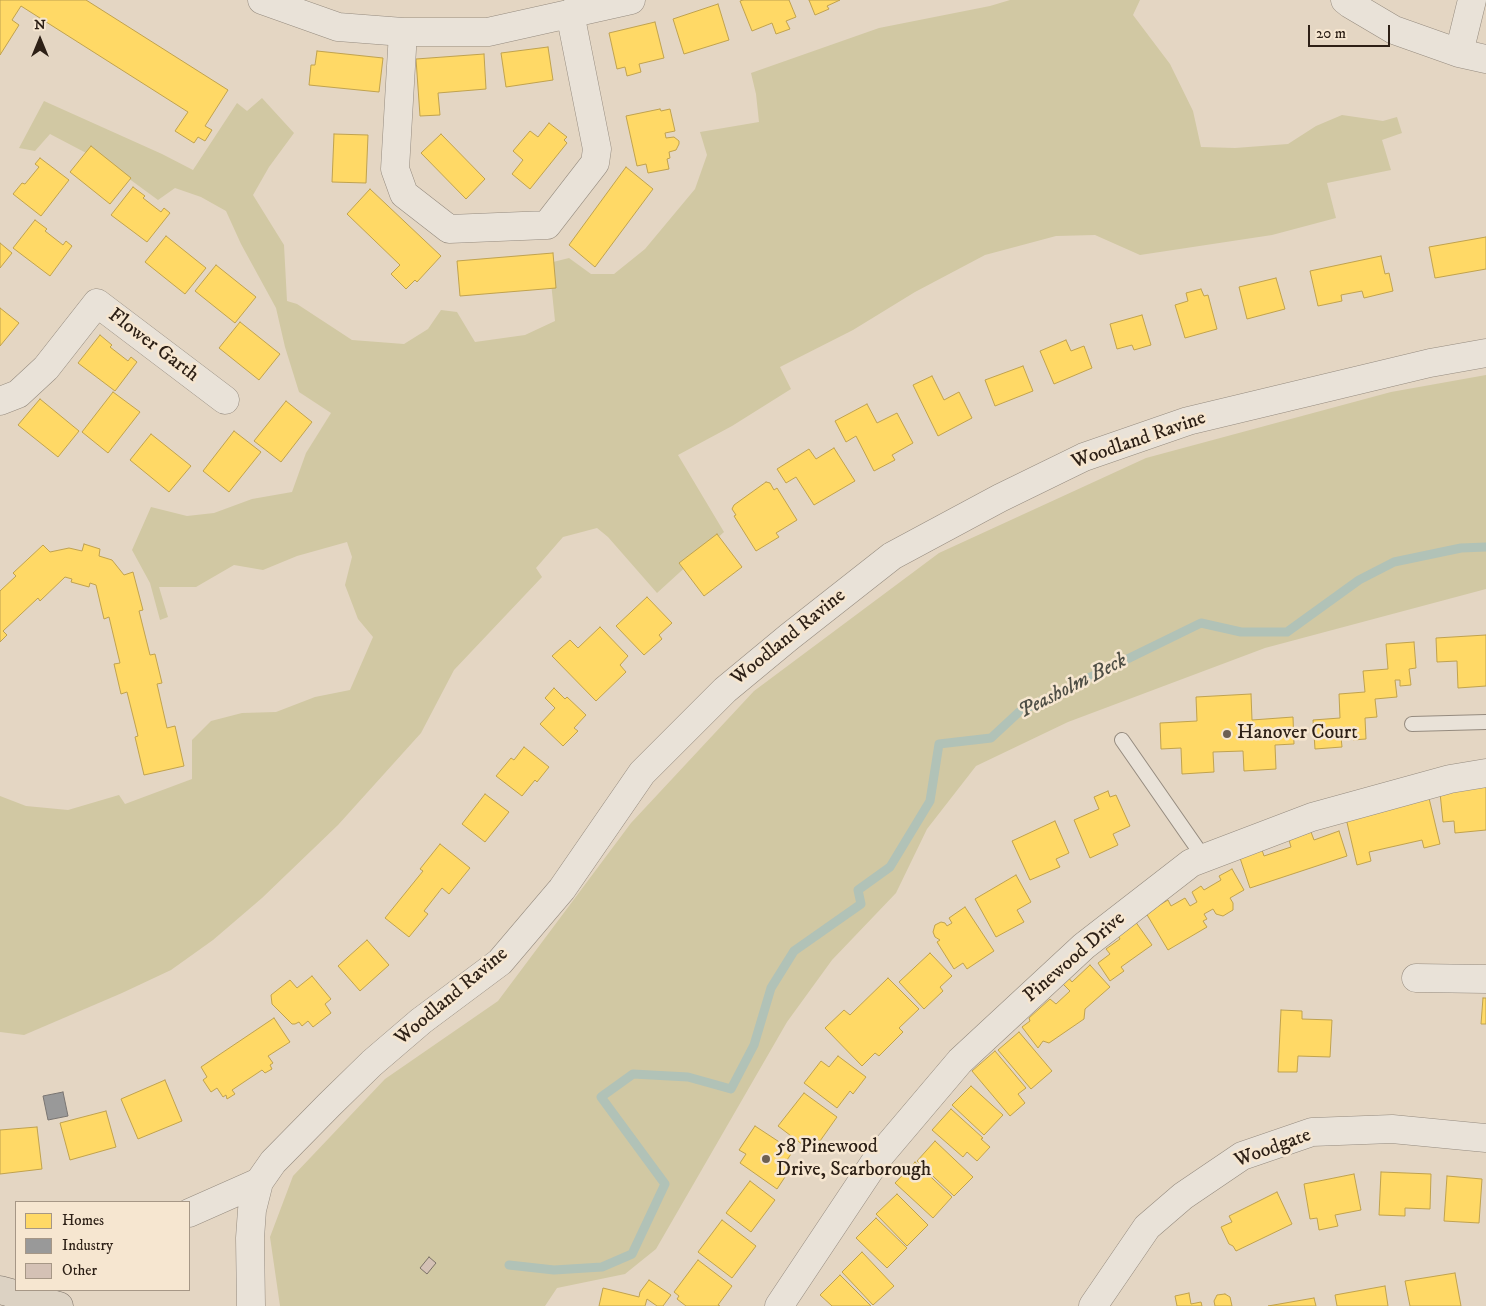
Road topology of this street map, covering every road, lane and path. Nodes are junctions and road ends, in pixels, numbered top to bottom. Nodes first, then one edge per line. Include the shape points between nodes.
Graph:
1 (262, 0) edge
2 (631, 0) edge
3 (1345, 0) edge
4 (1472, 0) edge
5 (290, 5) edge
6 (570, 13) junction
7 (403, 32) junction
8 (1459, 54) junction
9 (1486, 59) edge
10 (1486, 354) edge
11 (225, 400) dead end
12 (0, 401) edge
13 (1486, 722) edge
14 (1412, 724) dead end
15 (1122, 740) dead end
16 (1486, 772) edge
17 (1204, 858) junction
18 (1416, 978) dead end
19 (1486, 979) edge
20 (1486, 1138) edge
21 (259, 1182) junction
22 (190, 1213) edge
23 (0, 1290) edge
24 (55, 1299) edge
25 (251, 1306) edge
26 (778, 1306) edge
27 (1093, 1306) edge

1 - 5 street
2 - 6 street
3 - 8 street via 1394,30
4 - 8 street
5 - 7 street via 338,27
6 - 7 street via 488,32
6 - 7 street via 598,150 595,163 547,225 449,229 404,194 395,169
8 - 9 street
10 - 21 street, Woodland Ravine via 1430,363 1188,421 1084,457 892,556 725,690 642,773 562,889 500,962 372,1063 273,1162
11 - 12 street, Flower Garth via 97,303 46,368 18,394
13 - 14 lane
15 - 17 lane
16 - 17 street, Pinewood Drive via 1312,817
17 - 26 street, Pinewood Drive via 1191,863 1084,946 960,1061 877,1159
18 - 19 street
20 - 27 street, Woodgate via 1392,1129 1312,1132 1242,1156 1183,1196 1147,1227
21 - 22 street
21 - 25 street, Woodland Ravine via 250,1238
23 - 24 highway

